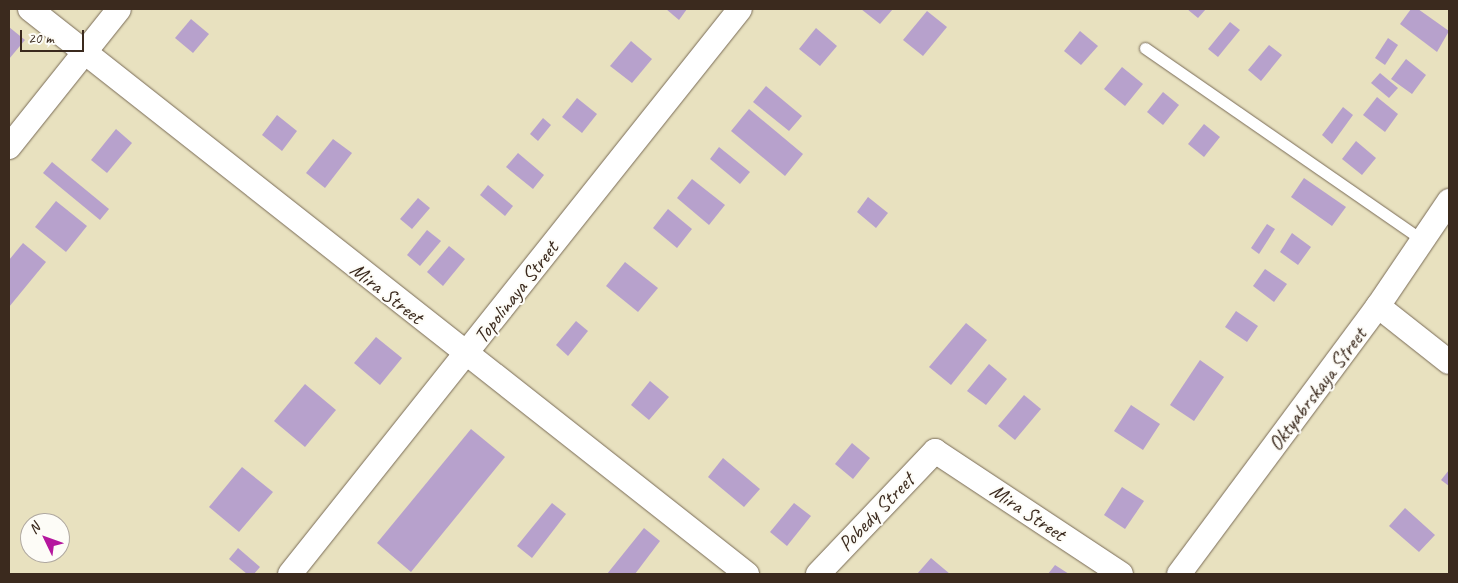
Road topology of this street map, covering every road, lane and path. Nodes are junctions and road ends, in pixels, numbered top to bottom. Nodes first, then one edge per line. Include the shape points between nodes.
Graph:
1 (30, 9) edge
2 (119, 9) edge
3 (740, 9) edge
4 (1145, 48) dead end
5 (84, 53) junction
6 (9, 148) edge
7 (1449, 201) edge
8 (1422, 240) junction
9 (1378, 306) junction
10 (466, 356) junction
11 (1449, 362) edge
12 (935, 451) joint
13 (290, 574) edge
14 (747, 574) edge
15 (818, 574) edge
16 (1121, 574) edge
17 (1179, 574) edge

1 - 5 street, Mira Street
2 - 5 street
3 - 10 street, Topolinaya Street
4 - 8 lane
5 - 6 street
5 - 10 street, Mira Street
7 - 8 street, Oktyabrskaya Street
8 - 9 street, Oktyabrskaya Street
9 - 11 street
9 - 17 street, Oktyabrskaya Street
10 - 13 street, Topolinaya Street
10 - 14 street, Mira Street
12 - 15 street, Pobedy Street
12 - 16 street, Mira Street

